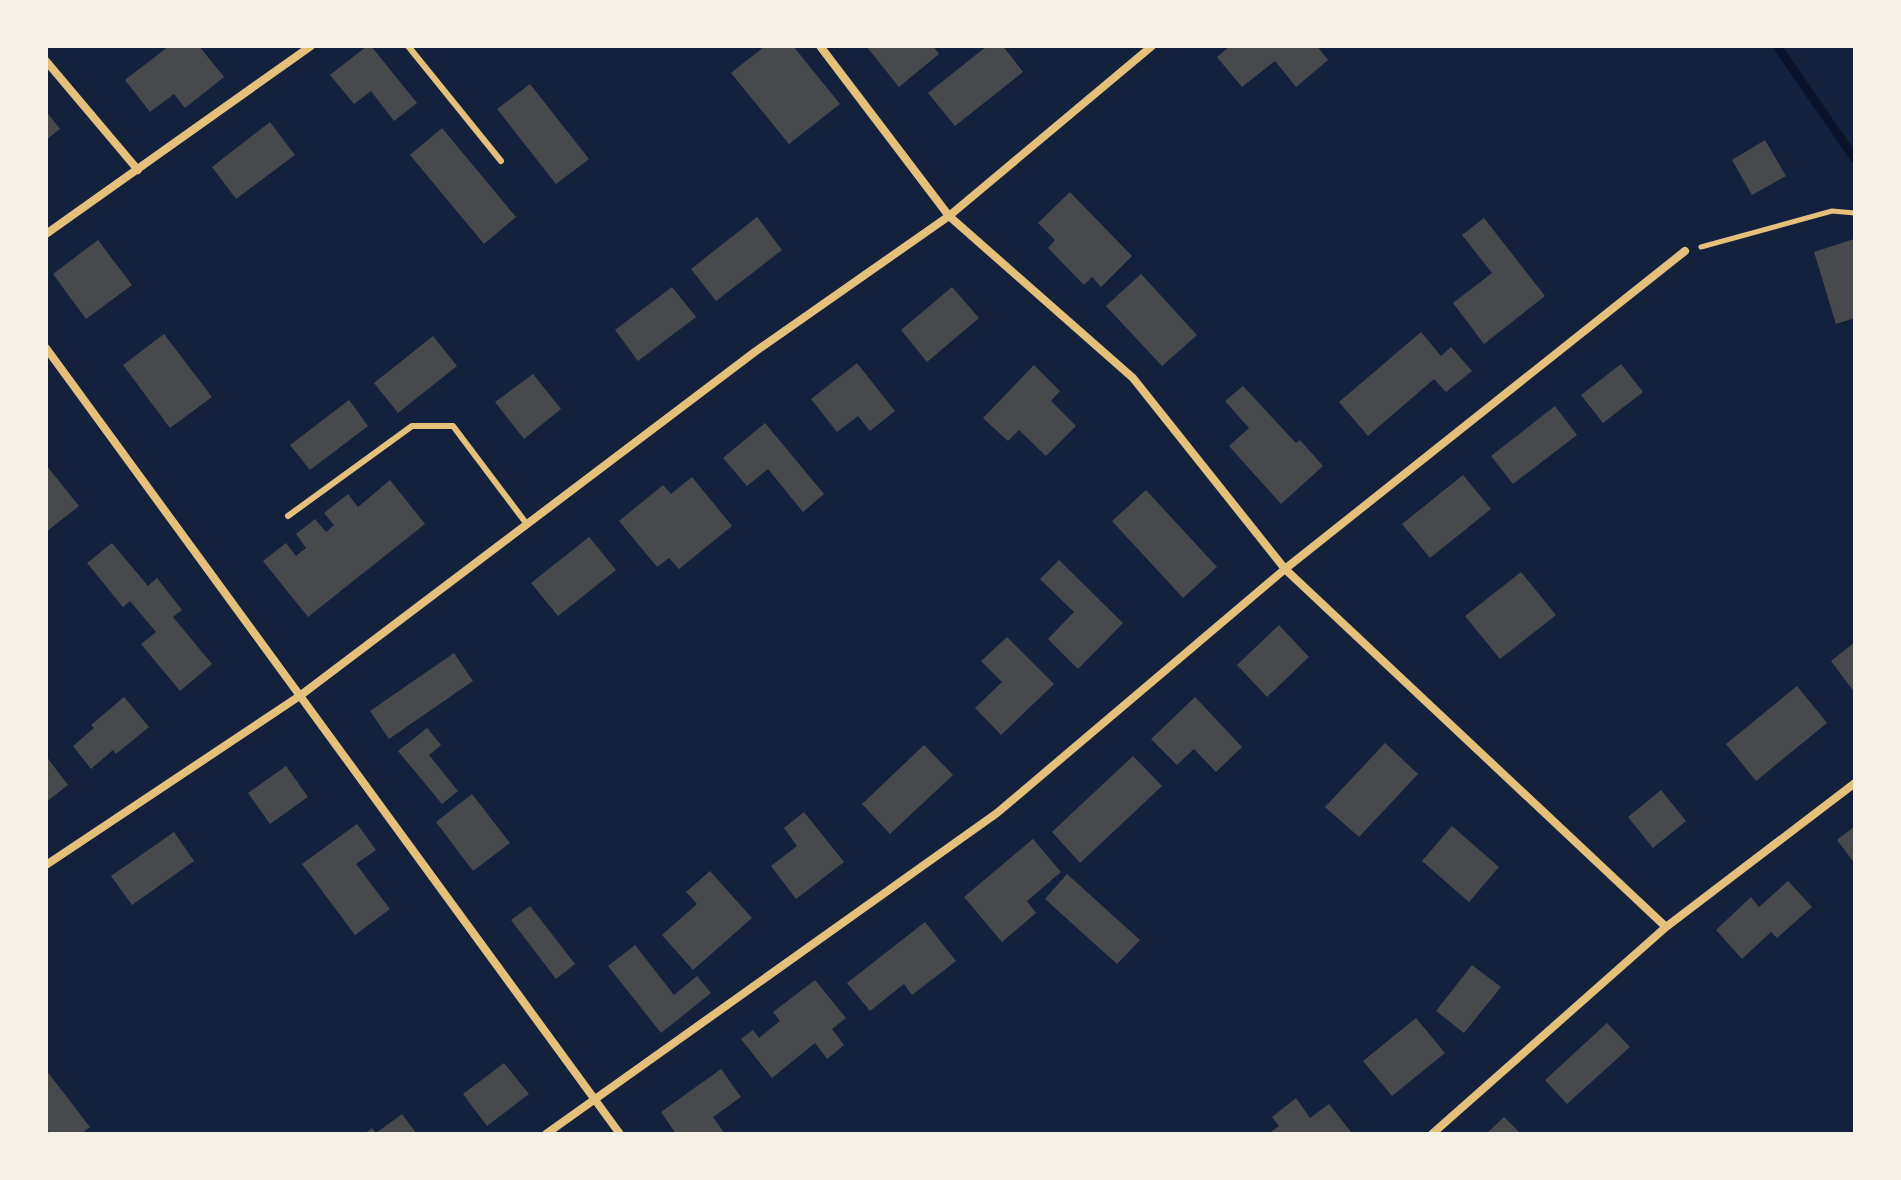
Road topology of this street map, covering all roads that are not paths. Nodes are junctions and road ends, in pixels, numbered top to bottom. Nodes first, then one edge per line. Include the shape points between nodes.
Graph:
1 (311, 46) edge
2 (408, 46) edge
3 (820, 46) edge
4 (1152, 46) edge
5 (46, 61) edge
6 (501, 161) dead end
7 (138, 170) junction
8 (949, 216) junction
9 (46, 234) edge
10 (1685, 251) road end
11 (46, 348) edge
12 (288, 516) dead end
13 (526, 523) junction
14 (1285, 569) junction
15 (301, 695) junction
16 (1855, 783) edge
17 (46, 865) edge
18 (1666, 927) junction
19 (595, 1098) junction
20 (546, 1134) edge
21 (620, 1134) edge
22 (1432, 1134) edge

1 - 7 street
2 - 6 lane
3 - 8 street
4 - 8 street
5 - 7 street
7 - 9 street
8 - 13 street via 756,351
8 - 14 street via 1133,378
10 - 14 street
11 - 15 street
12 - 13 lane via 412,426 453,426
13 - 15 street
14 - 18 street
14 - 19 street via 997,813
15 - 17 street
15 - 19 street
16 - 18 street
18 - 22 street
19 - 20 street
19 - 21 street

